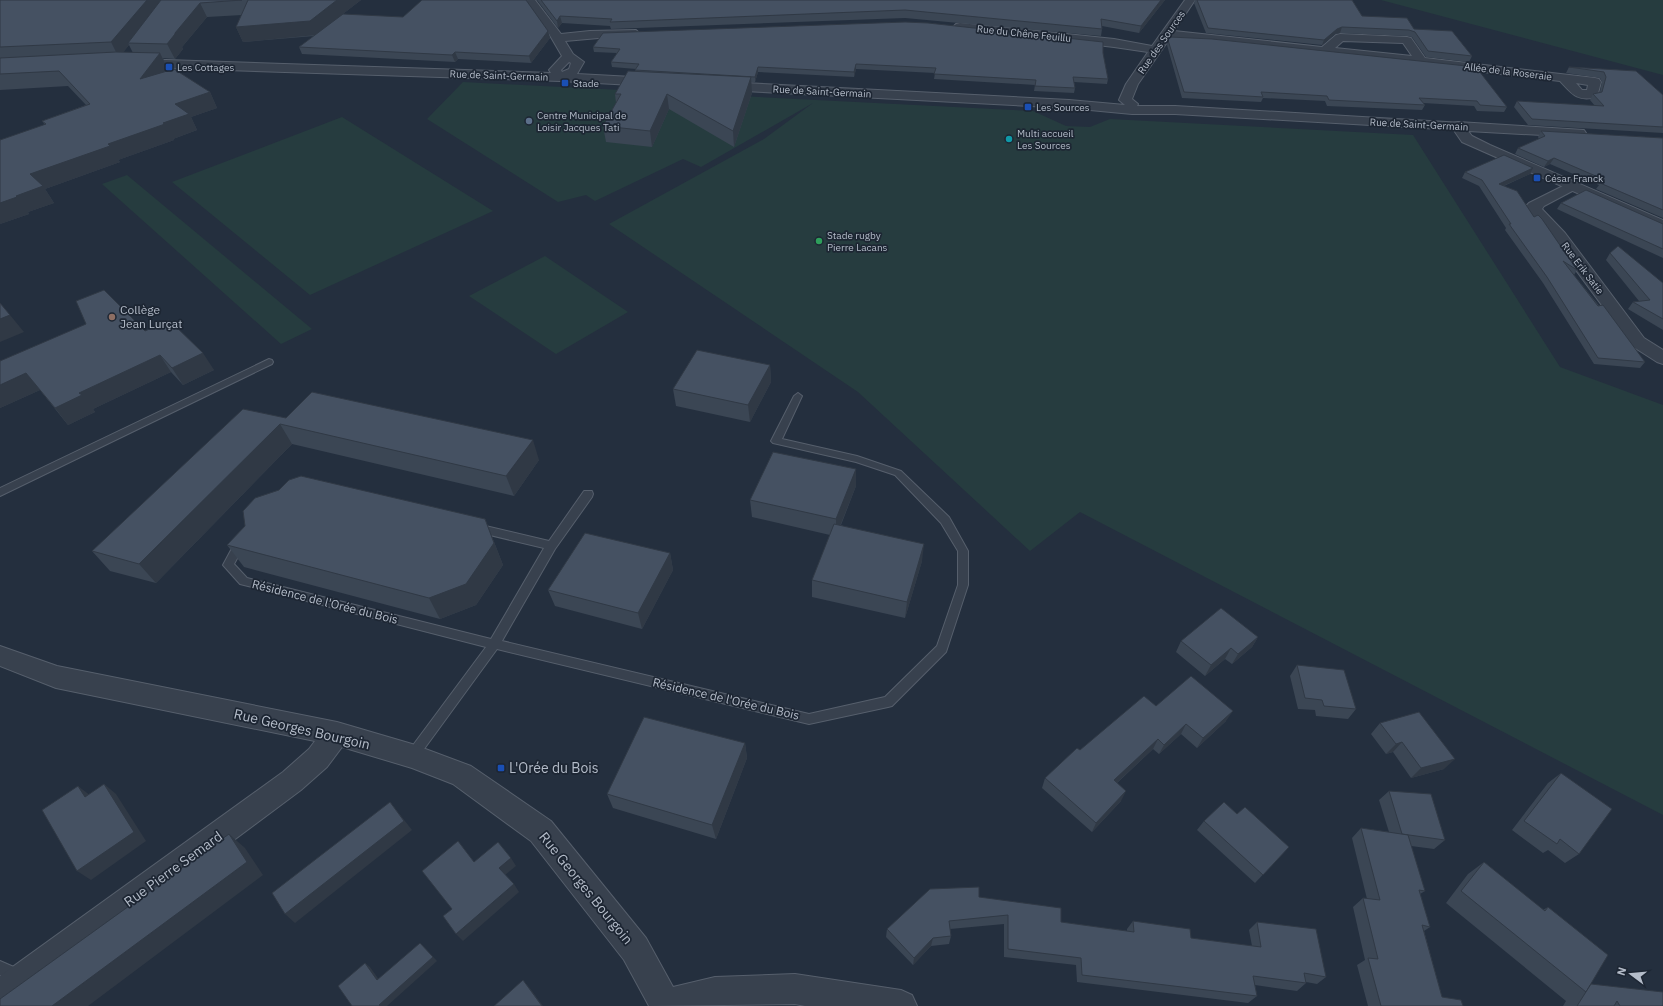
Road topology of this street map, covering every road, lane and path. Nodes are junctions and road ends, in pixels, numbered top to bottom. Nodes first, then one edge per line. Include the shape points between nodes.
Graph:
1 (529, 0) edge
2 (1190, 0) edge
3 (952, 25) edge
4 (645, 32) edge
5 (1168, 34) junction
6 (556, 38) junction
7 (1154, 50) junction
8 (1324, 51) junction
9 (133, 52) edge
10 (1421, 61) junction
11 (560, 77) junction
12 (1595, 82) dead end
13 (661, 83) edge
14 (708, 85) edge
15 (1132, 107) junction
16 (1458, 126) junction
17 (1595, 134) edge
18 (1571, 186) junction
19 (1663, 226) edge
20 (1663, 358) edge
21 (269, 362) dead end
22 (798, 396) dead end
23 (0, 492) edge
24 (588, 494) dead end
25 (467, 525) edge
26 (250, 532) edge
27 (551, 546) junction
28 (494, 644) junction
29 (0, 656) edge
30 (337, 734) junction
31 (412, 756) junction
32 (12, 973) edge
33 (0, 995) edge
34 (665, 1006) edge
35 (901, 1006) edge

1 - 6 street
2 - 5 street, Rue des Sources
3 - 7 street, Rue du Chêne Feuillu via 1114,43
4 - 6 street
5 - 7 street, Rue des Sources
5 - 8 street, Allée de la Roseraie
6 - 11 street via 568,56 578,62 574,71
7 - 15 street, Rue des Sources via 1132,84 1137,101
8 - 10 street, Allée de la Roseraie
8 - 10 street via 1340,37 1407,40
9 - 11 street, Rue de Saint-Germain via 124,62
10 - 12 street, Allée de la Roseraie via 1564,78 1579,94 1592,94
11 - 13 street, Rue de Saint-Germain
14 - 15 street, Rue de Saint-Germain
15 - 16 street, Rue de Saint-Germain
16 - 17 street, Rue de Saint-Germain
16 - 18 street via 1467,139
18 - 19 street
18 - 20 street, Rue Erik Satie via 1534,206 1535,210 1559,236 1638,342
21 - 23 lane
22 - 28 lane, Résidence de l'Orée du Bois via 776,441 857,459 898,473 945,520 963,550 963,585 942,649 888,702 809,719
24 - 27 lane
25 - 27 lane
26 - 28 lane, Résidence de l'Orée du Bois via 240,543 228,565 244,582
27 - 28 lane
28 - 31 lane
29 - 30 street, Rue Georges Bourgoin via 56,677
30 - 31 street, Rue Georges Bourgoin
30 - 32 street, Rue Pierre Semard via 318,758 292,781
31 - 34 street, Rue Georges Bourgoin via 462,775 541,831 635,949
32 - 33 street, Rue Pierre Semard
34 - 35 street via 715,992 795,989

